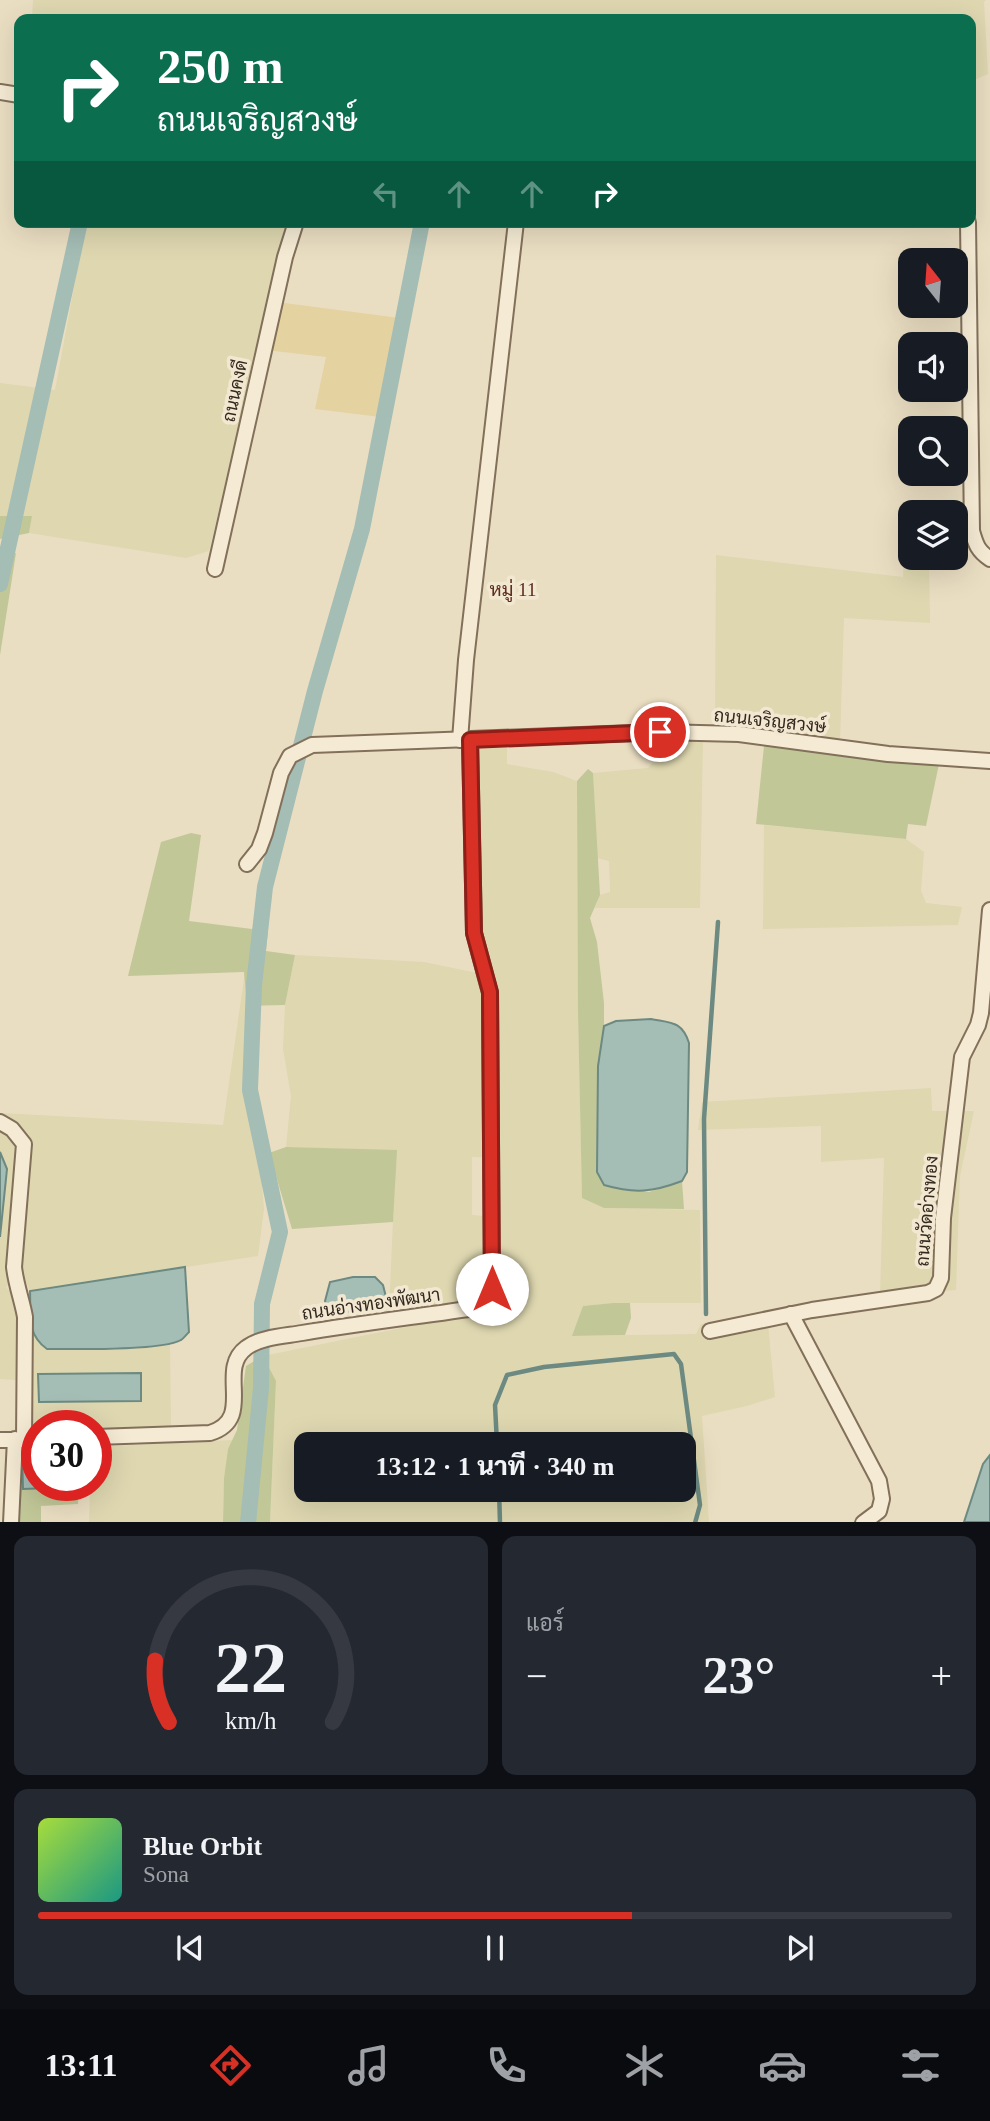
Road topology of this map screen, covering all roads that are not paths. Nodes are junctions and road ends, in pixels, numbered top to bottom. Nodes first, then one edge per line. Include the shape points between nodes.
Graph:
1 (294, 228) edge
2 (515, 228) edge
3 (968, 228) edge
4 (990, 559) edge
5 (215, 569) dead end
6 (465, 740) junction
7 (990, 761) edge
8 (247, 864) dead end
9 (990, 910) edge
10 (0, 1122) edge
11 (791, 1314) junction
12 (710, 1331) dead end
13 (112, 1436) edge
14 (19, 1440) edge
15 (11, 1522) edge
16 (863, 1522) edge

1 - 5 street, ถนนคงดี
2 - 6 street via 466,660
3 - 4 street via 972,531 976,546
6 - 7 street, ถนนเจริญสวงษ์ via 660,732 739,734 888,754
6 - 8 street, ถนนเจริญสวงษ์ via 313,745 298,750 281,773 265,833
6 - 13 street, ถนนอ่างทองพัฒนา via 474,933 490,992 492,1289 482,1307 284,1336 247,1346 235,1364 231,1420 223,1429
9 - 11 street, ถนนวัดอ่างทอง via 981,1013 962,1057 939,1284 928,1293
10 - 14 street via 24,1144 14,1268 24,1317
11 - 12 street, ถนนวัดอ่างทอง
11 - 16 street via 878,1481 879,1511
14 - 15 street

